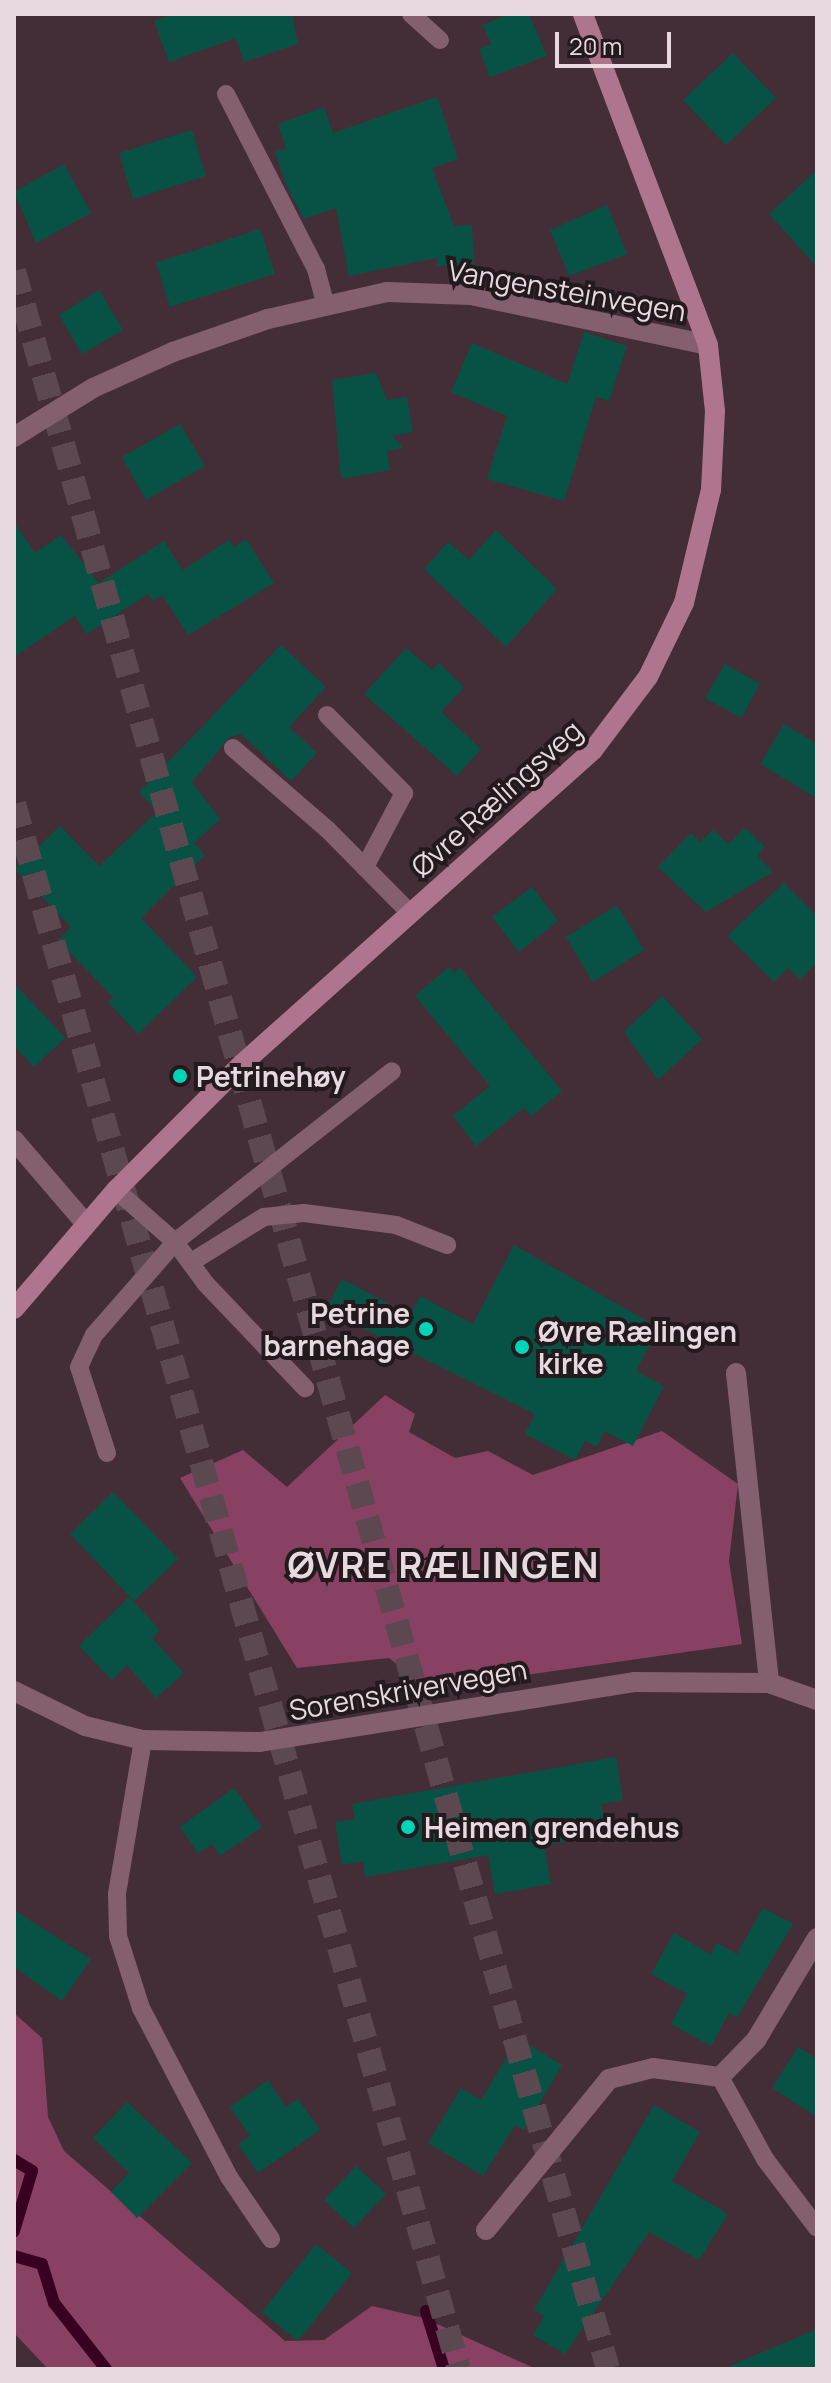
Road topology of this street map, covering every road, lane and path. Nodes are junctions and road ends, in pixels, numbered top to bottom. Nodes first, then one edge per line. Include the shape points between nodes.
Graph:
1 (411, 14) edge
2 (583, 14) edge
3 (440, 40) dead end
4 (226, 94) dead end
5 (325, 303) junction
6 (708, 345) junction
7 (14, 437) edge
8 (327, 715) dead end
9 (233, 748) dead end
10 (365, 867) junction
11 (410, 913) junction
12 (392, 1071) dead end
13 (14, 1140) edge
14 (116, 1190) junction
15 (86, 1224) junction
16 (175, 1242) junction
17 (447, 1245) dead end
18 (193, 1261) junction
19 (14, 1309) edge
20 (736, 1373) dead end
21 (305, 1388) dead end
22 (107, 1453) dead end
23 (769, 1683) junction
24 (14, 1691) edge
25 (817, 1700) edge
26 (143, 1740) junction
27 (817, 1938) edge
28 (720, 2077) junction
29 (817, 2228) edge
30 (486, 2230) dead end
31 (271, 2239) dead end

1 - 3 lane
2 - 6 main road, Øvre Rælingsveg
4 - 5 lane via 316,269
5 - 6 street, Vangensteinvegen via 387,292 471,295
5 - 7 street, Vangensteinvegen via 173,352 93,388
6 - 11 main road, Øvre Rælingsveg via 715,411 711,490 696,567 666,645 593,750
8 - 10 lane via 404,793
9 - 10 lane
10 - 11 lane
11 - 14 main road, Øvre Rælingsveg via 287,1021
12 - 16 lane
13 - 15 street
14 - 15 main road, Øvre Rælingsveg
14 - 16 lane
15 - 19 main road, Øvre Rælingsveg
16 - 18 lane
16 - 22 lane via 79,1356
17 - 18 lane via 396,1225 304,1213 264,1217
18 - 21 lane via 206,1284
20 - 23 street
23 - 25 street, Sorenskrivervegen
23 - 26 street, Sorenskrivervegen via 635,1682 260,1742
24 - 26 street, Sorenskrivervegen via 85,1726
26 - 31 lane via 117,1894 118,1936 141,2008 229,2177
27 - 28 street via 756,2040
28 - 29 lane via 765,2159
28 - 30 street via 653,2068 609,2079

